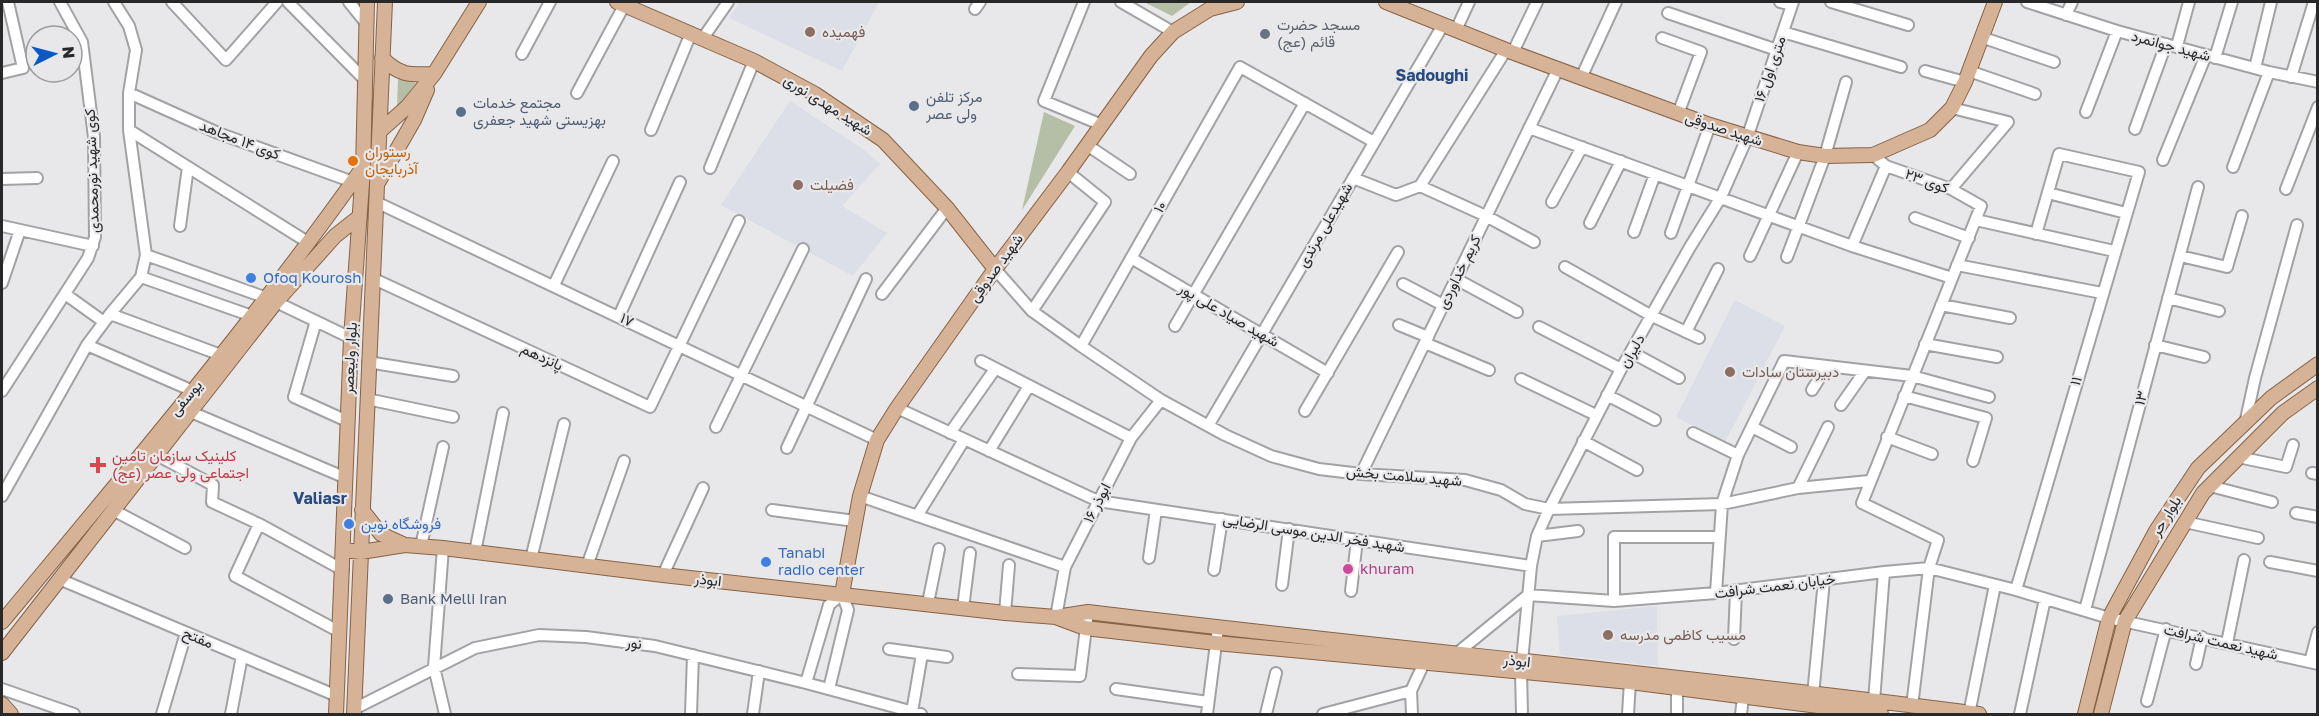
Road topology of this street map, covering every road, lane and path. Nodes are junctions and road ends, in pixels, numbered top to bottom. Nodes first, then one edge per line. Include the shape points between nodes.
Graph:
1 (8, 2) edge
2 (60, 2) edge
3 (172, 2) edge
4 (277, 2) edge
5 (288, 2) edge
6 (349, 2) edge
7 (367, 2) edge
8 (384, 2) edge
9 (479, 2) edge
10 (550, 2) edge
11 (622, 2) edge
12 (728, 2) edge
13 (1084, 2) edge
14 (1121, 2) edge
15 (1237, 2) edge
16 (1390, 2) edge
17 (1469, 2) edge
18 (1537, 2) edge
19 (1616, 2) edge
20 (1780, 2) edge
21 (1831, 2) edge
22 (1995, 2) edge
23 (2031, 2) edge
24 (2072, 2) edge
25 (2189, 2) edge
26 (2232, 2) edge
27 (2271, 2) edge
28 (2314, 2) edge
29 (118, 3) edge
30 (1793, 3) edge
31 (1668, 13) dead end
32 (2066, 15) junction
33 (366, 23) junction
34 (1908, 25) dead end
35 (1449, 27) junction
36 (2117, 31) junction
37 (1173, 32) junction
38 (1783, 32) junction
39 (697, 36) junction
40 (1981, 37) junction
41 (1662, 38) dead end
42 (2166, 44) junction
43 (2177, 46) junction
44 (1510, 51) junction
45 (1777, 51) junction
46 (522, 54) dead end
47 (2211, 56) junction
48 (382, 58) junction
49 (754, 61) junction
50 (2054, 62) dead end
51 (1901, 67) dead end
52 (2255, 68) junction
53 (1558, 69) junction
54 (1925, 71) dead end
55 (2269, 72) junction
56 (2, 73) edge
57 (434, 74) junction
58 (1967, 77) junction
59 (2291, 77) junction
60 (1581, 78) junction
61 (364, 80) junction
62 (1846, 82) dead end
63 (2318, 82) edge
64 (129, 93) junction
65 (577, 93) dead end
66 (2035, 94) dead end
67 (1305, 103) junction
68 (2318, 107) edge
69 (1952, 108) junction
70 (2085, 112) dead end
71 (1678, 114) junction
72 (414, 120) junction
73 (1102, 125) junction
74 (1710, 125) junction
75 (364, 127) junction
76 (1529, 128) junction
77 (2135, 129) dead end
78 (129, 130) junction
79 (651, 130) dead end
80 (380, 131) junction
81 (1747, 138) junction
82 (1374, 142) junction
83 (1087, 145) junction
84 (1582, 147) junction
85 (1798, 152) junction
86 (1873, 155) junction
87 (1825, 156) junction
88 (2163, 160) dead end
89 (613, 161) dead end
90 (1621, 161) junction
91 (1886, 166) junction
92 (188, 167) junction
93 (2233, 167) dead end
94 (710, 168) dead end
95 (363, 169) junction
96 (1068, 172) junction
97 (1130, 174) dead end
98 (1655, 174) junction
99 (37, 178) dead end
100 (1353, 178) junction
101 (2, 180) edge
102 (353, 182) junction
103 (680, 182) dead end
104 (377, 184) junction
105 (1420, 186) junction
106 (1689, 186) junction
107 (2198, 187) dead end
108 (1951, 189) junction
109 (2286, 189) dead end
110 (2048, 193) junction
111 (1721, 197) junction
112 (1552, 201) dead end
113 (376, 202) junction
114 (946, 208) junction
115 (2126, 213) junction
116 (1768, 215) junction
117 (1486, 216) junction
118 (2241, 216) dead end
119 (359, 217) junction
120 (375, 218) junction
121 (1915, 218) dead end
122 (328, 219) junction
123 (1976, 220) junction
124 (739, 221) dead end
125 (1590, 223) dead end
126 (2297, 225) dead end
127 (2, 226) edge
128 (180, 226) dead end
129 (1798, 226) junction
130 (20, 230) junction
131 (1634, 232) dead end
132 (1671, 233) dead end
133 (2036, 234) junction
134 (1969, 238) junction
135 (1534, 242) dead end
136 (309, 243) junction
137 (93, 246) junction
138 (1852, 246) junction
139 (803, 249) dead end
140 (2114, 251) junction
141 (1398, 252) dead end
142 (146, 255) junction
143 (1750, 256) dead end
144 (2180, 256) junction
145 (1787, 257) dead end
146 (1131, 258) junction
147 (1957, 265) junction
148 (1565, 267) dead end
149 (995, 269) junction
150 (1718, 270) dead end
151 (141, 277) junction
152 (372, 278) junction
153 (1952, 278) junction
154 (866, 279) dead end
155 (1456, 279) junction
156 (2, 283) edge
157 (1403, 284) dead end
158 (554, 285) junction
159 (2102, 293) junction
160 (65, 294) junction
161 (882, 294) dead end
162 (1193, 295) junction
163 (2168, 298) junction
164 (272, 300) junction
165 (1443, 305) junction
166 (1941, 305) junction
167 (2218, 311) dead end
168 (1032, 312) junction
169 (1517, 312) dead end
170 (252, 316) junction
171 (619, 316) junction
172 (1652, 316) junction
173 (107, 318) junction
174 (2010, 318) dead end
175 (316, 321) junction
176 (1399, 325) dead end
177 (1175, 326) dead end
178 (1539, 327) dead end
179 (1686, 332) junction
180 (1262, 334) junction
181 (351, 338) junction
182 (1699, 338) dead end
183 (1426, 340) junction
184 (1925, 344) junction
185 (87, 345) junction
186 (679, 345) junction
187 (2155, 345) junction
188 (1081, 346) junction
189 (1631, 352) junction
190 (221, 356) junction
191 (1996, 357) dead end
192 (2204, 357) dead end
193 (981, 361) dead end
194 (368, 362) junction
195 (2318, 364) edge
196 (1827, 366) junction
197 (995, 369) junction
198 (1621, 369) junction
199 (1489, 370) dead end
200 (1865, 371) junction
201 (1328, 373) junction
202 (453, 376) dead end
203 (742, 376) junction
204 (1912, 376) junction
205 (1521, 378) dead end
206 (1679, 378) dead end
207 (3, 384) edge
208 (1029, 386) junction
209 (2318, 388) edge
210 (1812, 390) dead end
211 (193, 391) junction
212 (1607, 395) junction
213 (1904, 396) junction
214 (1989, 397) dead end
215 (2271, 398) junction
216 (367, 399) junction
217 (1161, 400) junction
218 (1841, 405) dead end
219 (807, 407) junction
220 (897, 408) junction
221 (1305, 411) dead end
222 (191, 412) junction
223 (503, 413) dead end
224 (2283, 414) junction
225 (1596, 415) junction
226 (453, 417) dead end
227 (1655, 420) dead end
228 (347, 422) junction
229 (564, 424) dead end
230 (2245, 424) junction
231 (1208, 426) junction
232 (716, 427) dead end
233 (1752, 427) junction
234 (1828, 427) dead end
235 (950, 433) junction
236 (1693, 433) dead end
237 (1887, 437) junction
238 (1131, 438) junction
239 (877, 440) junction
240 (964, 440) junction
241 (1583, 441) junction
242 (2293, 445) dead end
243 (443, 447) dead end
244 (1791, 447) dead end
245 (787, 448) dead end
246 (989, 451) junction
247 (155, 454) junction
248 (1932, 454) dead end
249 (1738, 455) junction
250 (2238, 457) junction
251 (624, 461) dead end
252 (1973, 461) dead end
253 (1637, 471) dead end
254 (1361, 474) junction
255 (346, 478) junction
256 (1869, 482) junction
257 (2210, 486) junction
258 (703, 488) dead end
259 (1798, 488) junction
260 (2, 496) edge
261 (860, 496) junction
262 (1098, 501) junction
263 (2272, 502) dead end
264 (1722, 504) junction
265 (107, 506) junction
266 (1549, 509) junction
267 (362, 510) junction
268 (772, 510) dead end
269 (1156, 510) junction
270 (2296, 513) dead end
271 (917, 516) junction
272 (2318, 517) edge
273 (1222, 519) junction
274 (855, 521) junction
275 (2186, 522) junction
276 (259, 524) junction
277 (1289, 530) junction
278 (1578, 531) dead end
279 (1538, 536) junction
280 (1718, 537) junction
281 (2259, 538) dead end
282 (1357, 540) junction
283 (405, 545) junction
284 (421, 546) junction
285 (185, 548) dead end
286 (443, 548) junction
287 (939, 549) dead end
288 (344, 550) junction
289 (361, 552) junction
290 (475, 552) junction
291 (970, 553) dead end
292 (1149, 558) dead end
293 (531, 559) junction
294 (2244, 560) dead end
295 (2270, 562) dead end
296 (1009, 565) dead end
297 (586, 566) junction
298 (1531, 566) junction
299 (1065, 567) junction
300 (1929, 568) junction
301 (342, 570) junction
302 (1214, 570) dead end
303 (2318, 571) edge
304 (1884, 572) junction
305 (663, 575) junction
306 (58, 579) junction
307 (1824, 580) junction
308 (1282, 585) dead end
309 (1995, 585) junction
310 (2016, 590) junction
311 (1351, 591) dead end
312 (1736, 591) junction
313 (1716, 593) junction
314 (842, 594) junction
315 (1528, 595) junction
316 (2045, 599) junction
317 (1614, 601) junction
318 (928, 603) junction
319 (963, 608) junction
320 (2085, 610) junction
321 (1088, 612) junction
322 (1005, 613) junction
323 (1056, 617) junction
324 (2109, 618) junction
325 (2125, 621) junction
326 (2, 622) edge
327 (1086, 627) junction
328 (1218, 628) junction
329 (2166, 629) junction
330 (339, 632) junction
331 (2318, 632) edge
332 (186, 633) junction
333 (2202, 637) junction
334 (1734, 639) dead end
335 (1216, 643) junction
336 (2227, 643) junction
337 (889, 649) dead end
338 (2, 653) edge
339 (922, 654) junction
340 (1456, 654) junction
341 (693, 655) junction
342 (242, 656) junction
343 (947, 657) dead end
344 (1425, 658) junction
345 (2314, 663) edge
346 (2196, 664) dead end
347 (1522, 666) junction
348 (434, 667) junction
349 (759, 671) junction
350 (1276, 673) dead end
351 (1018, 674) dead end
352 (1629, 682) junction
353 (806, 683) junction
354 (1116, 688) dead end
355 (2, 689) edge
356 (829, 689) junction
357 (1677, 689) junction
358 (1412, 691) junction
359 (1813, 695) junction
360 (336, 696) junction
361 (1743, 698) junction
362 (1874, 701) junction
363 (2147, 701) dead end
364 (1208, 702) junction
365 (2, 704) edge
366 (1912, 706) junction
367 (350, 712) edge
368 (917, 713) edge
369 (1339, 713) edge
370 (11, 714) edge
371 (74, 714) edge
372 (162, 714) edge
373 (231, 714) edge
374 (336, 714) edge
375 (445, 714) edge
376 (691, 714) edge
377 (753, 714) edge
378 (1208, 714) edge
379 (1266, 714) edge
380 (1323, 714) edge
381 (1413, 714) edge
382 (1522, 714) edge
383 (1628, 714) edge
384 (1677, 714) edge
385 (1741, 714) edge
386 (1881, 714) edge
387 (1972, 714) edge
388 (2020, 714) edge
389 (2085, 714) edge
390 (2101, 714) edge

1 - 56 street via 24,69
2 - 137 street, کوی شهید نورمحمدی via 82,42 94,137
3 - 4 street via 226,60
5 - 61 street
6 - 33 street
7 - 33 main road, بلوار ولیعصر
8 - 48 main road, بلوار ولیعصر
9 - 57 main road
10 - 46 street
11 - 39 main road, شهید مهدی نوری
11 - 65 street
12 - 39 street
13 - 73 street via 1044,101
14 - 37 street
15 - 37 main road, شهید صدوقی via 1210,9
16 - 35 main road, شهید صدوقی
17 - 35 street, شهیدعلی مرندی
18 - 44 street
19 - 60 street
20 - 30 street
21 - 34 street
22 - 40 main road, شهید صدوقی
23 - 32 street, شهید جوانمرد
24 - 32 street
25 - 43 street
26 - 47 street
27 - 52 street
28 - 59 street
29 - 64 street via 136,50
30 - 38 street, ۱۶ متری اول
31 - 45 street
32 - 36 street, شهید جوانمرد
33 - 61 main road, بلوار ولیعصر
35 - 44 main road, شهید صدوقی
35 - 82 street, شهیدعلی مرندی
36 - 42 street, شهید جوانمرد
36 - 70 street
37 - 73 main road, شهید صدوقی
38 - 45 street, ۱۶ متری اول
38 - 51 street
39 - 49 main road, شهید مهدی نوری
39 - 79 street
40 - 50 street
40 - 58 main road, شهید صدوقی
41 - 71 street via 1701,52
42 - 43 street, شهید جوانمرد
42 - 77 street
43 - 47 street, شهید جوانمرد
44 - 53 main road, شهید صدوقی
44 - 105 street
45 - 81 street, ۱۶ متری اول
47 - 52 street, شهید جوانمرد
47 - 88 street
48 - 57 main road via 408,75
48 - 80 main road, بلوار ولیعصر
49 - 94 street
49 - 114 main road, شهید مهدی نوری via 814,94 883,140
52 - 55 street, شهید جوانمرد
53 - 60 main road, شهید صدوقی
53 - 76 street, کریم خداوردی
54 - 58 street
55 - 59 street, شهید جوانمرد
55 - 93 street
57 - 72 main road
57 - 80 main road via 407,107
58 - 66 street
58 - 69 main road, شهید صدوقی
59 - 63 street, شهید جوانمرد
60 - 71 main road, شهید صدوقی
61 - 75 main road, بلوار ولیعصر
62 - 87 street
64 - 78 street
64 - 102 street, کوی ۱۴ مجاهد via 218,133
67 - 82 street
67 - 146 street, ۱۰ via 1240,67
67 - 162 street
68 - 109 street
69 - 86 main road, شهید صدوقی via 1930,130
69 - 108 street via 2008,122
71 - 74 main road, شهید صدوقی
72 - 80 main road via 403,128
72 - 104 main road
73 - 83 main road, شهید صدوقی
74 - 81 main road, شهید صدوقی
74 - 106 street
75 - 80 main road
75 - 95 main road, بلوار ولیعصر
76 - 84 street
76 - 117 street, کریم خداوردی
78 - 92 street
78 - 142 street
80 - 104 main road, بلوار ولیعصر
81 - 85 main road, شهید صدوقی
81 - 111 street, ۱۶ متری اول
82 - 100 street, شهیدعلی مرندی
83 - 96 main road, شهید صدوقی
83 - 97 street
84 - 90 street
84 - 112 street
85 - 87 main road, شهید صدوقی
85 - 116 street
86 - 87 main road, شهید صدوقی
86 - 91 street, کوی ۲۳
87 - 129 street
89 - 158 street
90 - 98 street
90 - 125 street
91 - 108 street, کوی ۲۳
91 - 138 street
92 - 128 street
92 - 136 street
95 - 102 main road, یوسفی
95 - 119 main road, بلوار ولیعصر
96 - 149 main road, شهید صدوقی
96 - 168 street via 1105,202
98 - 106 street
98 - 131 street
99 - 101 street
100 - 105 street via 1396,195
100 - 180 street, شهیدعلی مرندی
102 - 122 main road, یوسفی
103 - 171 street
104 - 113 main road, بلوار ولیعصر
105 - 117 street
106 - 111 street
106 - 132 street
107 - 144 street, ۱۳
108 - 123 street, کوی ۲۳ via 1982,206
110 - 115 street
110 - 115 street, ۱۱ via 2059,154 2139,172
110 - 133 street
111 - 116 street
111 - 172 street, دلیران
113 - 120 main road, بلوار ولیعصر
113 - 158 street, ۱۷
114 - 149 main road, شهید مهدی نوری
114 - 161 street
115 - 140 street, ۱۱
116 - 129 street
116 - 143 street
117 - 135 street
117 - 155 street, کریم خداوردی
118 - 144 street via 2227,267
119 - 120 main road
119 - 122 main road via 348,214
119 - 164 main road, یوسفی via 334,236
119 - 181 main road, بلوار ولیعصر
120 - 152 main road, بلوار ولیعصر
121 - 134 street
122 - 136 main road, یوسفی
123 - 133 street
123 - 134 street
124 - 186 street
126 - 230 street
127 - 130 street
129 - 138 street
129 - 145 street
130 - 137 street
130 - 156 street
133 - 140 street
134 - 147 street
136 - 164 main road, یوسفی
137 - 160 street, کوی شهید نورمحمدی
138 - 153 street
139 - 203 street
140 - 159 street, ۱۱
141 - 201 street
142 - 151 street
142 - 164 street
144 - 163 street, ۱۳
146 - 162 street, شهید صیاد علی پور
146 - 188 street, ۱۰
147 - 153 street
147 - 159 street
148 - 172 street
149 - 168 street, شهید سلامت بخش
149 - 220 main road, شهید صدوقی
150 - 179 street
151 - 170 street
151 - 173 street
152 - 186 street, پانزدهم via 650,407
152 - 194 main road, بلوار ولیعصر
153 - 166 street
154 - 219 street
155 - 165 street, کریم خداوردی
155 - 169 street
157 - 165 street
158 - 171 street, ۱۷
159 - 310 street, ۱۱
160 - 173 street
160 - 207 street, کوی شهید نورمحمدی
162 - 177 street
162 - 180 street, شهید صیاد علی پور
163 - 167 street
163 - 187 street, ۱۳
164 - 170 main road, یوسفی
164 - 175 street
164 - 222 main road, یوسفی
165 - 183 street, کریم خداوردی
166 - 174 street
166 - 184 street
168 - 188 street, شهید سلامت بخش
170 - 190 main road, یوسفی
171 - 186 street, ۱۷
172 - 179 street
172 - 189 street, دلیران
173 - 185 street
173 - 190 street
175 - 181 street
175 - 228 street via 294,397
176 - 183 street
178 - 198 street
179 - 182 street
180 - 201 street, شهید صیاد علی پور
180 - 231 street, شهیدعلی مرندی
181 - 228 main road, بلوار ولیعصر
183 - 199 street
183 - 254 street, کریم خداوردی
184 - 191 street
184 - 204 street
185 - 211 street
185 - 260 street
186 - 203 street, ۱۷
187 - 192 street
187 - 320 street, ۱۳
188 - 217 street, شهید سلامت بخش
189 - 198 street, دلیران
189 - 206 street
190 - 211 main road, یوسفی
193 - 197 street
194 - 202 street
194 - 216 main road, بلوار ولیعصر
195 - 215 main road, بلوار حر
196 - 200 street
196 - 210 street
196 - 233 street via 1784,361
197 - 208 street
197 - 235 street
198 - 212 street, دلیران
200 - 204 street
200 - 218 street
201 - 221 street
203 - 219 street, ۱۷
203 - 232 street
204 - 213 street
204 - 214 street
205 - 225 street
208 - 238 street
208 - 246 street
209 - 224 main road, بلوار حر
211 - 265 main road, یوسفی
212 - 225 street, دلیران
212 - 227 street
213 - 237 street
213 - 252 street via 1986,418
215 - 224 main road
215 - 230 main road, بلوار حر
216 - 226 street
216 - 267 main road, بلوار ولیعصر
217 - 231 street, شهید سلامت بخش
217 - 238 street, ۱۶ ابوذر
219 - 239 street, ۱۷
219 - 245 street
220 - 235 street, شهید فخر الدین موسی الرضایی
220 - 239 main road, شهید صدوقی
222 - 247 main road, یوسفی
222 - 255 street
223 - 290 street
224 - 250 main road, بلوار حر
225 - 241 street, دلیران
228 - 255 main road, بلوار ولیعصر
229 - 293 street
230 - 324 main road, بلوار حر via 2198,468 2156,531
231 - 254 street, شهید سلامت بخش via 1271,456 1319,469
233 - 244 street
233 - 249 street
234 - 259 street
235 - 240 street, شهید فخر الدین موسی الرضایی
236 - 249 street
237 - 248 street
237 - 256 street
238 - 262 street, ۱۶ ابوذر
239 - 261 main road, شهید صدوقی
240 - 246 street, شهید فخر الدین موسی الرضایی
240 - 271 street
241 - 253 street
241 - 266 street, دلیران
242 - 250 street via 2286,467
243 - 284 street
246 - 262 street, شهید فخر الدین موسی الرضایی
247 - 265 main road, یوسفی
247 - 276 street via 213,485 212,502
249 - 264 street
250 - 257 main road, بلوار حر
251 - 297 street
254 - 266 street, شهید سلامت بخش via 1465,480
255 - 288 main road, بلوار ولیعصر
256 - 259 street, شهید سلامت بخش
256 - 300 street via 1862,503 1938,540
257 - 263 street
257 - 275 main road, بلوار حر
258 - 305 street
259 - 264 street, شهید سلامت بخش
261 - 271 street
261 - 274 main road, شهید صدوقی
262 - 269 street, شهید فخر الدین موسی الرضایی
262 - 299 street, ۱۶ ابوذر
264 - 266 street, شهید سلامت بخش
264 - 280 street
265 - 285 street
265 - 306 main road, یوسفی
265 - 326 main road, یوسفی
266 - 279 street
267 - 283 main road via 381,534
267 - 289 main road, بلوار ولیعصر
268 - 274 street
269 - 273 street, شهید فخر الدین موسی الرضایی
269 - 292 street
270 - 272 street
271 - 299 street
273 - 277 street, شهید فخر الدین موسی الرضایی
273 - 302 street
274 - 314 main road, شهید صدوقی
275 - 281 street
275 - 325 main road, بلوار حر
276 - 301 street
276 - 330 street via 235,576
277 - 282 street, شهید فخر الدین موسی الرضایی
277 - 308 street
278 - 279 street
279 - 298 street
280 - 313 street
280 - 317 street via 1614,537
282 - 298 street, شهید فخر الدین موسی الرضایی
282 - 311 street
283 - 284 main road, ابوذر
283 - 289 main road, ابوذر
284 - 286 main road, ابوذر
286 - 290 main road, ابوذر
286 - 348 street
287 - 318 street
288 - 289 main road, ابوذر
288 - 301 main road, بلوار ولیعصر
289 - 367 main road, بلوار ولیعصر
290 - 293 main road, ابوذر
291 - 319 street
293 - 297 main road, ابوذر
294 - 336 street
295 - 303 street
296 - 322 street
297 - 305 main road, ابوذر
298 - 315 street
299 - 323 street, ۱۶ ابوذر
300 - 304 street, خیابان نعمت شرافت
300 - 309 street, خیابان نعمت شرافت
300 - 366 street
301 - 330 main road, بلوار ولیعصر
304 - 307 street, خیابان نعمت شرافت
304 - 362 street
305 - 314 main road, ابوذر
306 - 332 street, مفتح
306 - 338 main road, یوسفی
307 - 312 street, خیابان نعمت شرافت
307 - 359 street
309 - 310 street, خیابان نعمت شرافت
309 - 387 street
310 - 316 street, خیابان نعمت شرافت
312 - 313 street, خیابان نعمت شرافت
312 - 334 street
313 - 317 street, خیابان نعمت شرافت
314 - 318 main road, ابوذر
314 - 353 street via 830,605
314 - 356 street via 848,610
315 - 317 street, خیابان نعمت شرافت
315 - 340 street
315 - 347 street
316 - 320 street, خیابان نعمت شرافت
316 - 388 street
318 - 319 main road, ابوذر
319 - 322 main road, ابوذر
320 - 324 street, خیابان نعمت شرافت
321 - 323 main road, ابوذر
321 - 327 street
321 - 328 main road, ابوذر
322 - 323 main road, ابوذر
323 - 327 main road, ابوذر
324 - 325 street, شهید نعمت شرافت
324 - 389 main road, بلوار حر
325 - 329 street, شهید نعمت شرافت
325 - 390 main road, بلوار حر
327 - 335 main road, ابوذر
327 - 351 street via 1080,676
328 - 335 street
328 - 344 main road, ابوذر
329 - 333 street, شهید نعمت شرافت
329 - 363 street
330 - 360 main road, بلوار ولیعصر
331 - 345 street
332 - 342 street, مفتح
332 - 372 street
333 - 336 street, شهید نعمت شرافت
333 - 346 street
335 - 344 main road, ابوذر
335 - 364 street
336 - 345 street, شهید نعمت شرافت
337 - 339 street
339 - 343 street
339 - 368 street
340 - 344 main road, ابوذر
340 - 347 main road, ابوذر
341 - 348 street, نور via 655,646 539,635 475,648
341 - 349 street, نور
341 - 376 street
342 - 360 street, مفتح
342 - 373 street
344 - 347 main road, ابوذر
344 - 358 street
347 - 352 main road, ابوذر
347 - 359 main road, ابوذر
347 - 382 street
348 - 367 street, نور
348 - 375 street
349 - 353 street, نور
349 - 377 street
350 - 379 street
352 - 357 main road, ابوذر
352 - 383 street
353 - 356 street, نور
354 - 364 street
355 - 371 street
356 - 368 street, نور
357 - 361 main road, ابوذر
357 - 384 street
358 - 369 street
358 - 381 street
359 - 362 main road, ابوذر
360 - 374 main road, بلوار ولیعصر
361 - 385 street
361 - 386 main road, ابوذر
362 - 366 main road, ابوذر
364 - 378 street
365 - 370 main road
366 - 387 main road, ابوذر
369 - 380 street

